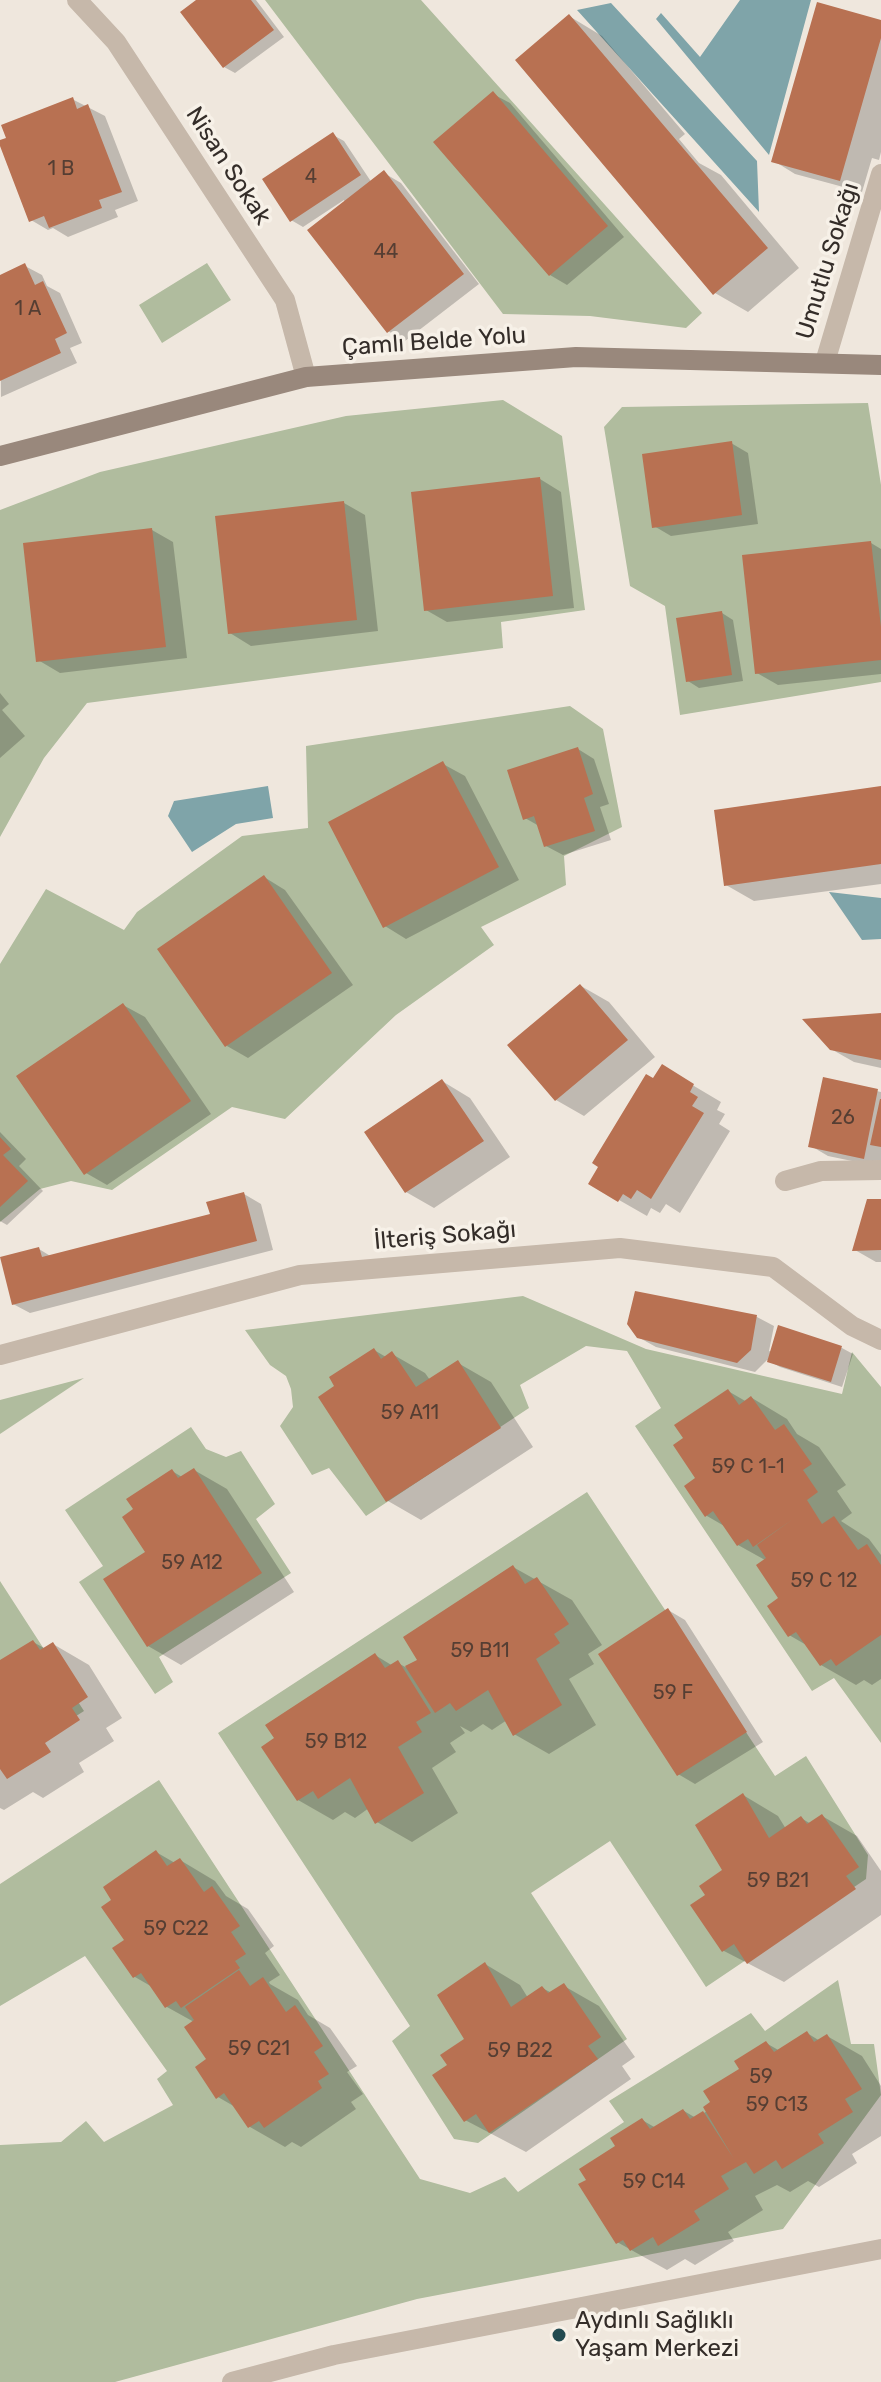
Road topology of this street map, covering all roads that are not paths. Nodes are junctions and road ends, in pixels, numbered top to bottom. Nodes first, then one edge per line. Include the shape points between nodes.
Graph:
1 (77, 0) edge
2 (881, 174) edge
3 (825, 362) junction
4 (881, 365) edge
5 (306, 377) junction
6 (0, 456) edge
7 (881, 1170) edge
8 (785, 1181) dead end
9 (881, 1340) edge
10 (0, 1355) edge
11 (881, 2249) edge
12 (232, 2382) edge

1 - 5 street, Nisan Sokak via 116,42 285,300
2 - 3 street, Umutlu Sokağı
3 - 4 street, Çamlı Belde Yolu
3 - 5 street, Çamlı Belde Yolu via 576,357
5 - 6 street, Çamlı Belde Yolu
7 - 8 street via 821,1171
9 - 10 street, İlteriş Sokağı via 852,1326 773,1267 620,1248 300,1275
11 - 12 street via 322,2357

